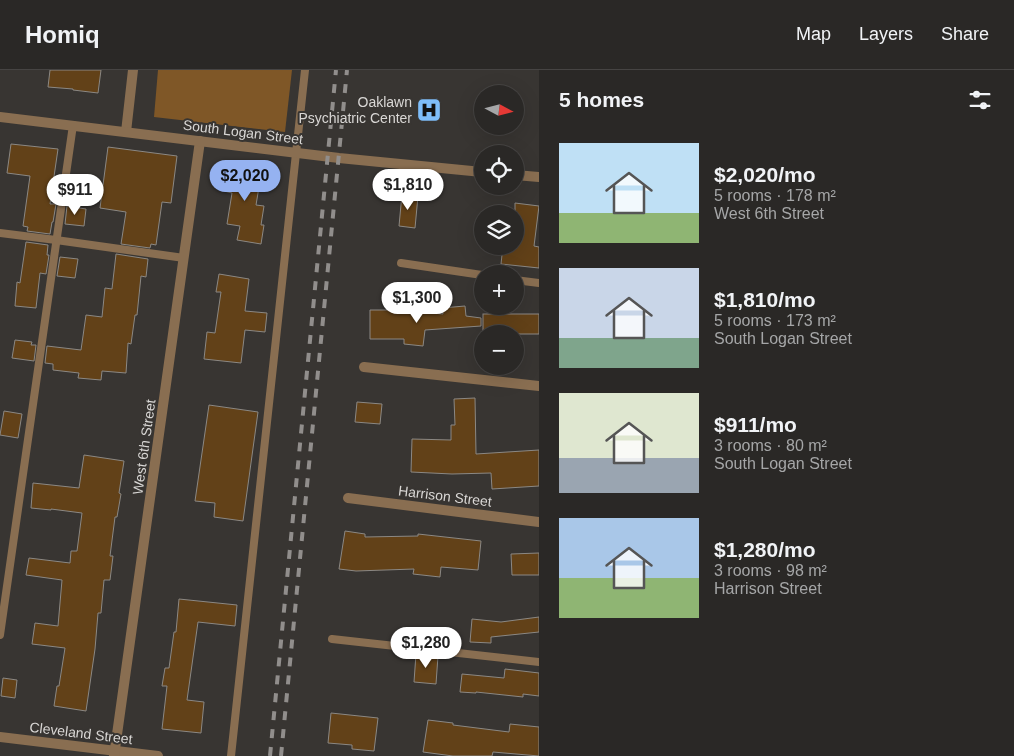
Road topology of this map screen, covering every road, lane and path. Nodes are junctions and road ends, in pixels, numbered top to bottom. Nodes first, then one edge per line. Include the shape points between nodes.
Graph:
1 (133, 70) edge
2 (305, 70) edge
3 (0, 117) edge
4 (73, 125) junction
5 (126, 132) junction
6 (200, 141) junction
7 (296, 153) junction
8 (474, 171) edge
9 (524, 176) edge
10 (539, 177) edge
11 (0, 233) edge
12 (56, 240) junction
13 (184, 258) junction
14 (401, 263) dead end
15 (474, 274) edge
16 (524, 281) edge
17 (539, 283) edge
18 (364, 367) dead end
19 (539, 386) edge
20 (348, 498) dead end
21 (539, 522) edge
22 (0, 635) edge
23 (332, 639) dead end
24 (539, 662) edge
25 (0, 737) edge
26 (115, 753) edge
27 (158, 756) edge
28 (231, 756) edge

1 - 5 street
2 - 7 lane
3 - 4 street, South Logan Street
4 - 5 street, South Logan Street
4 - 12 lane
5 - 6 street, South Logan Street
6 - 7 street, South Logan Street
6 - 13 street, West 6th Street
7 - 8 street, South Logan Street
7 - 28 lane
9 - 10 street
11 - 12 lane
12 - 13 lane
12 - 22 lane
13 - 26 street, West 6th Street
14 - 15 lane
16 - 17 lane
18 - 19 street
20 - 21 street, Harrison Street
23 - 24 lane
25 - 26 street, Cleveland Street
26 - 27 street, Cleveland Street

